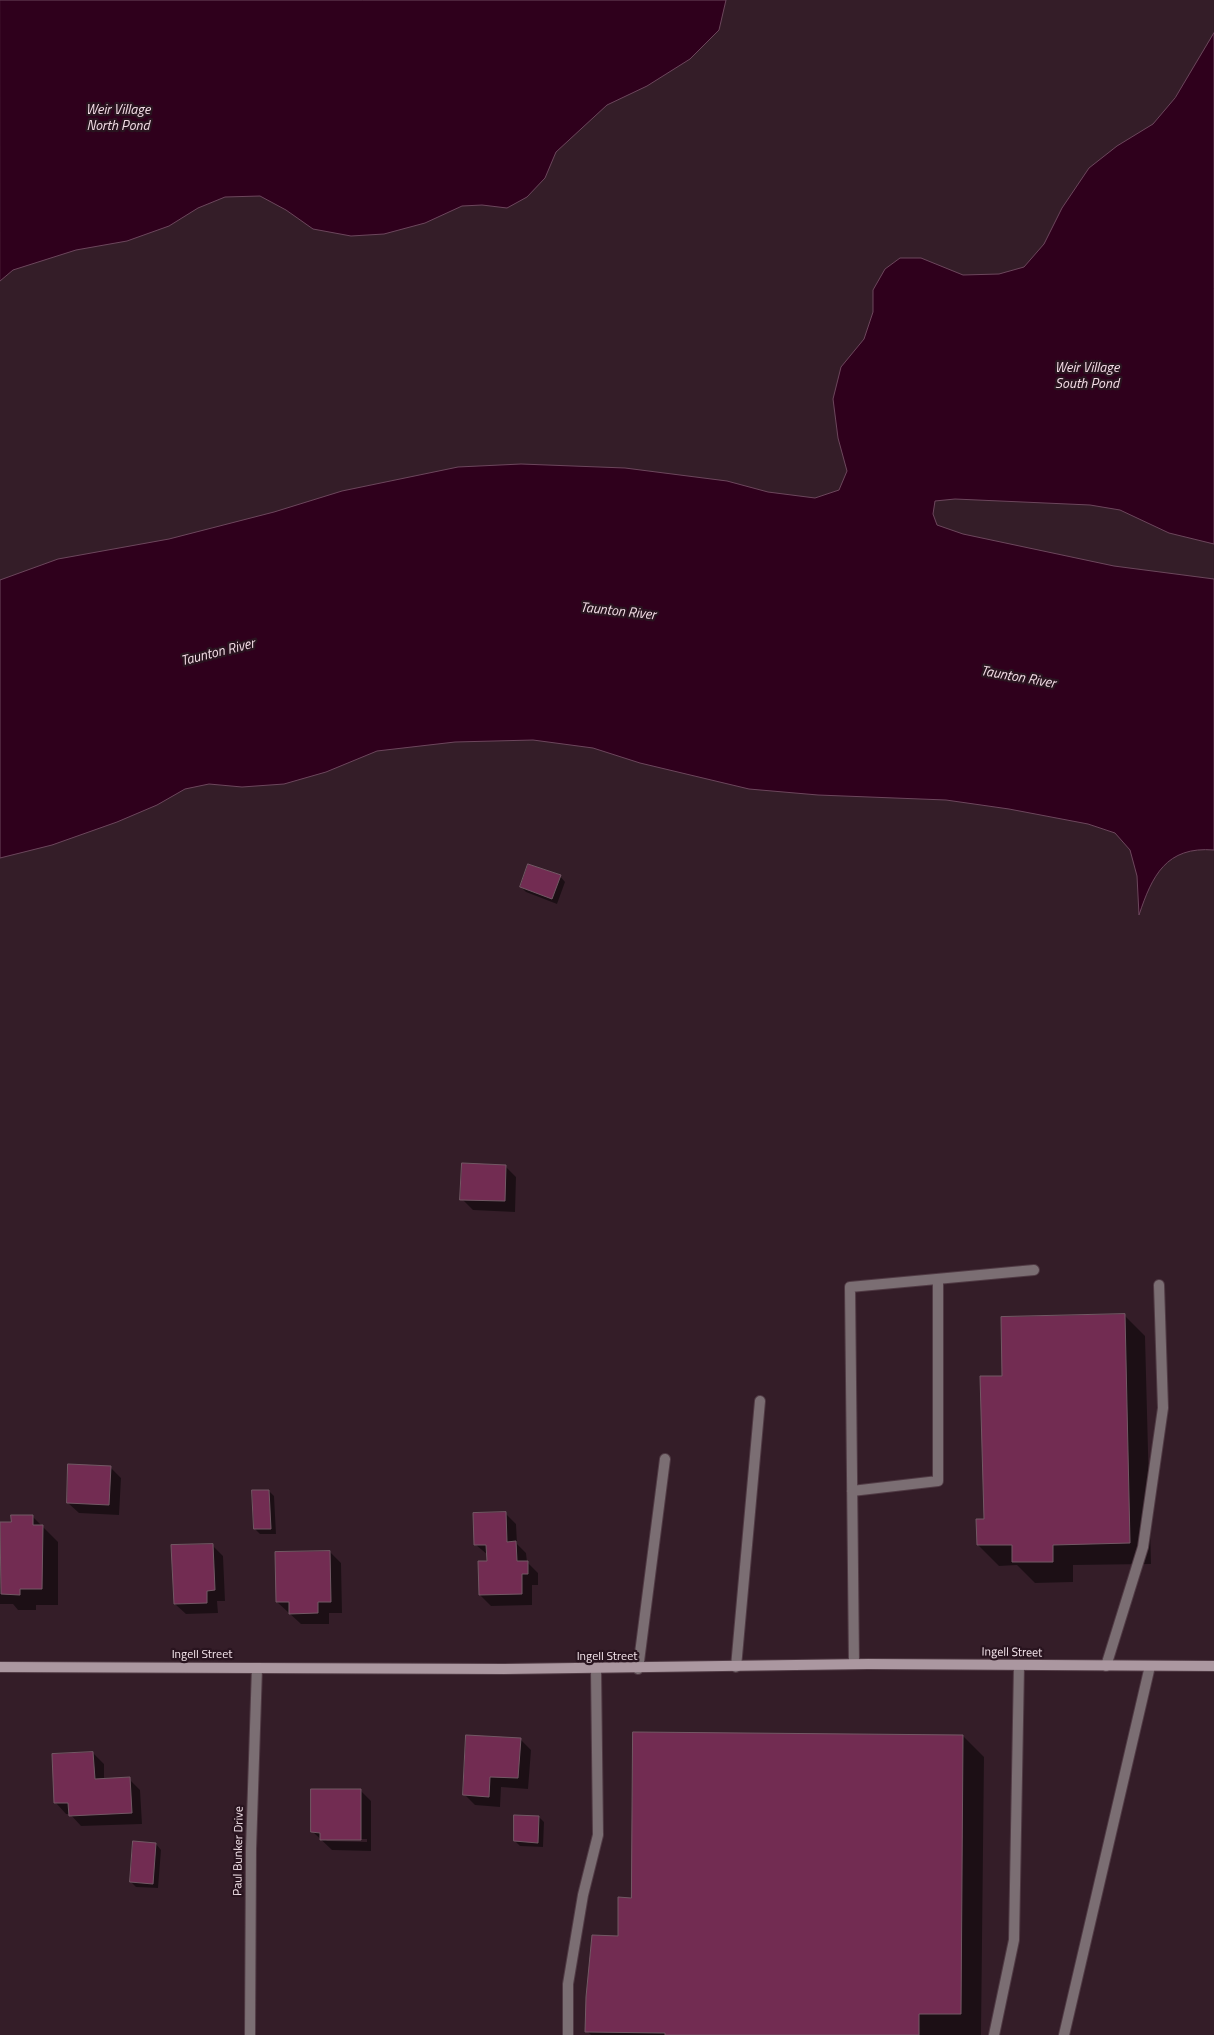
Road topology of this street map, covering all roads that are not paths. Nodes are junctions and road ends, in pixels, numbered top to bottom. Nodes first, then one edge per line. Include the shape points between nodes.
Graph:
1 (1034, 1270) dead end
2 (938, 1278) junction
3 (1158, 1285) dead end
4 (760, 1401) dead end
5 (665, 1459) dead end
6 (852, 1491) junction
7 (854, 1664) junction
8 (1019, 1666) junction
9 (1106, 1666) junction
10 (1150, 1666) junction
11 (1214, 1666) edge
12 (0, 1667) edge
13 (736, 1667) junction
14 (257, 1668) junction
15 (596, 1669) junction
16 (638, 1669) junction
17 (250, 2035) edge
18 (568, 2035) edge
19 (994, 2035) edge
20 (1064, 2035) edge

1 - 2 street
2 - 6 street via 938,1481
2 - 6 street via 850,1287
3 - 9 street via 1163,1408 1143,1548
4 - 13 street
5 - 16 street
6 - 7 street
7 - 8 street, Ingell Street
7 - 13 street, Ingell Street
8 - 9 street, Ingell Street
8 - 19 street via 1014,1940
9 - 10 street, Ingell Street
10 - 11 street, Ingell Street
10 - 20 street
12 - 14 street, Ingell Street
13 - 16 street, Ingell Street
14 - 15 street, Ingell Street
14 - 17 street, Paul Bunker Drive via 251,1849
15 - 16 street, Ingell Street
15 - 18 street via 598,1835 583,1895 568,1984

